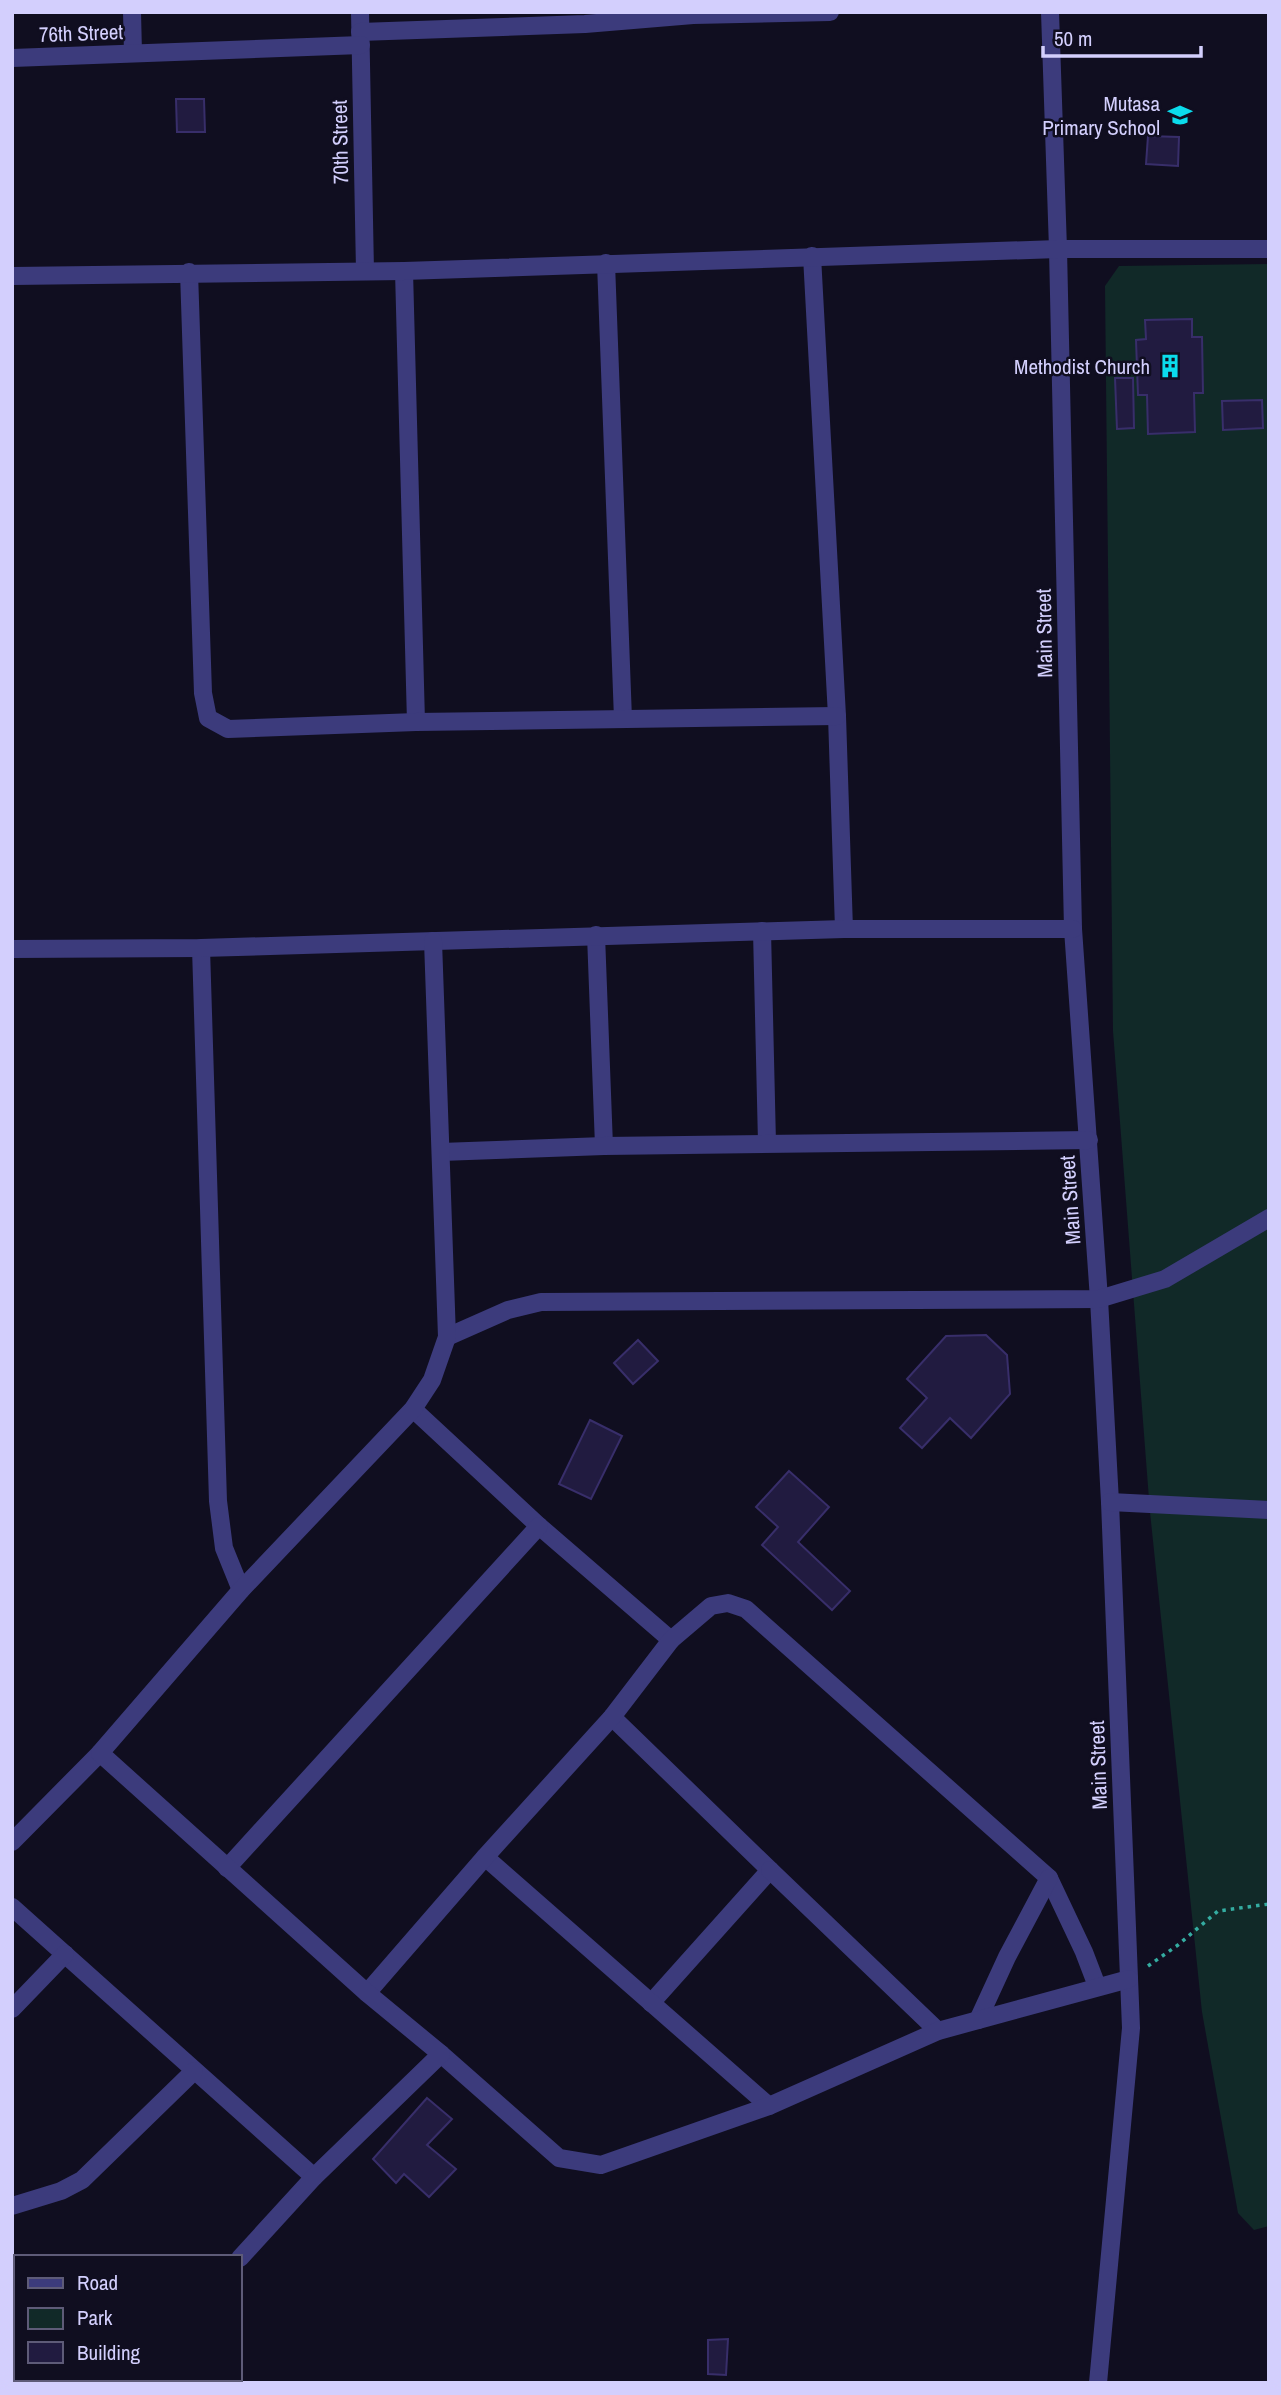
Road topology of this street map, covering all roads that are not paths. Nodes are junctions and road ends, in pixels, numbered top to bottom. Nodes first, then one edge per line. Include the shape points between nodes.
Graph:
1 (132, 12) edge
2 (360, 12) edge
3 (830, 12) edge
4 (1050, 12) edge
5 (585, 18) edge
6 (360, 39) junction
7 (133, 53) junction
8 (12, 58) edge
9 (1058, 249) junction
10 (1269, 249) edge
11 (812, 256) junction
12 (606, 263) junction
13 (365, 271) junction
14 (404, 271) junction
15 (190, 272) junction
16 (12, 276) edge
17 (838, 716) junction
18 (623, 719) junction
19 (416, 722) junction
20 (844, 929) junction
21 (1073, 929) junction
22 (762, 931) junction
23 (596, 935) junction
24 (433, 941) junction
25 (201, 948) junction
26 (12, 949) edge
27 (1089, 1140) junction
28 (767, 1143) junction
29 (604, 1146) junction
30 (441, 1152) junction
31 (1269, 1218) edge
32 (1099, 1299) junction
33 (447, 1337) junction
34 (413, 1409) junction
35 (1110, 1502) junction
36 (1269, 1510) edge
37 (538, 1526) junction
38 (241, 1590) junction
39 (670, 1640) junction
40 (612, 1717) junction
41 (100, 1753) junction
42 (12, 1842) edge
43 (485, 1857) junction
44 (226, 1868) junction
45 (770, 1870) junction
46 (1049, 1878) junction
47 (12, 1907) edge
48 (65, 1954) junction
49 (1129, 1979) junction
50 (1097, 1986) junction
51 (367, 1993) junction
52 (651, 2003) junction
53 (12, 2010) edge
54 (978, 2020) junction
55 (937, 2031) junction
56 (441, 2054) junction
57 (194, 2071) junction
58 (769, 2106) junction
59 (314, 2177) junction
60 (12, 2206) edge
61 (242, 2256) edge
62 (1098, 2383) edge

1 - 7 street
2 - 6 street, 70th Street
3 - 5 street, 76th Street
4 - 9 street, Main Street
5 - 6 street, 76th Street
6 - 7 street, 76th Street
6 - 13 street, 70th Street
7 - 8 street, 76th Street
9 - 10 street
9 - 11 street
9 - 21 street, Main Street
11 - 12 street
11 - 17 street
12 - 14 street
12 - 18 street
13 - 14 street
13 - 15 street
14 - 19 street
15 - 16 street
15 - 19 street via 203,693 208,718 228,729
17 - 18 street
17 - 20 street
18 - 19 street
20 - 21 street
20 - 22 street
21 - 27 street, Main Street
22 - 23 street
22 - 28 street
23 - 24 street
23 - 29 street
24 - 25 street
24 - 30 street
25 - 26 street
25 - 38 street via 218,1501 224,1548
27 - 28 street
27 - 32 street, Main Street
28 - 29 street
29 - 30 street
30 - 33 street
31 - 32 street via 1165,1279
32 - 33 street via 541,1303 508,1311
32 - 35 street, Main Street
33 - 34 street via 432,1380
34 - 37 street
34 - 38 street
35 - 36 street
35 - 49 street, Main Street
37 - 39 street
37 - 44 street
38 - 41 street
39 - 40 street
39 - 46 street via 711,1606 728,1603 746,1609
40 - 43 street
40 - 45 street
41 - 42 street
41 - 44 street
43 - 51 street
43 - 52 street
44 - 51 street
45 - 52 street
45 - 55 street
46 - 50 street
46 - 54 street
47 - 48 street
48 - 53 street
48 - 57 street
49 - 50 street
49 - 62 street, Main Street via 1131,2028
50 - 54 street
51 - 56 street
52 - 58 street
54 - 55 street
55 - 58 street
56 - 58 street via 559,2158 576,2162 601,2165
56 - 59 street
57 - 59 street
57 - 60 street via 82,2180
59 - 61 street

